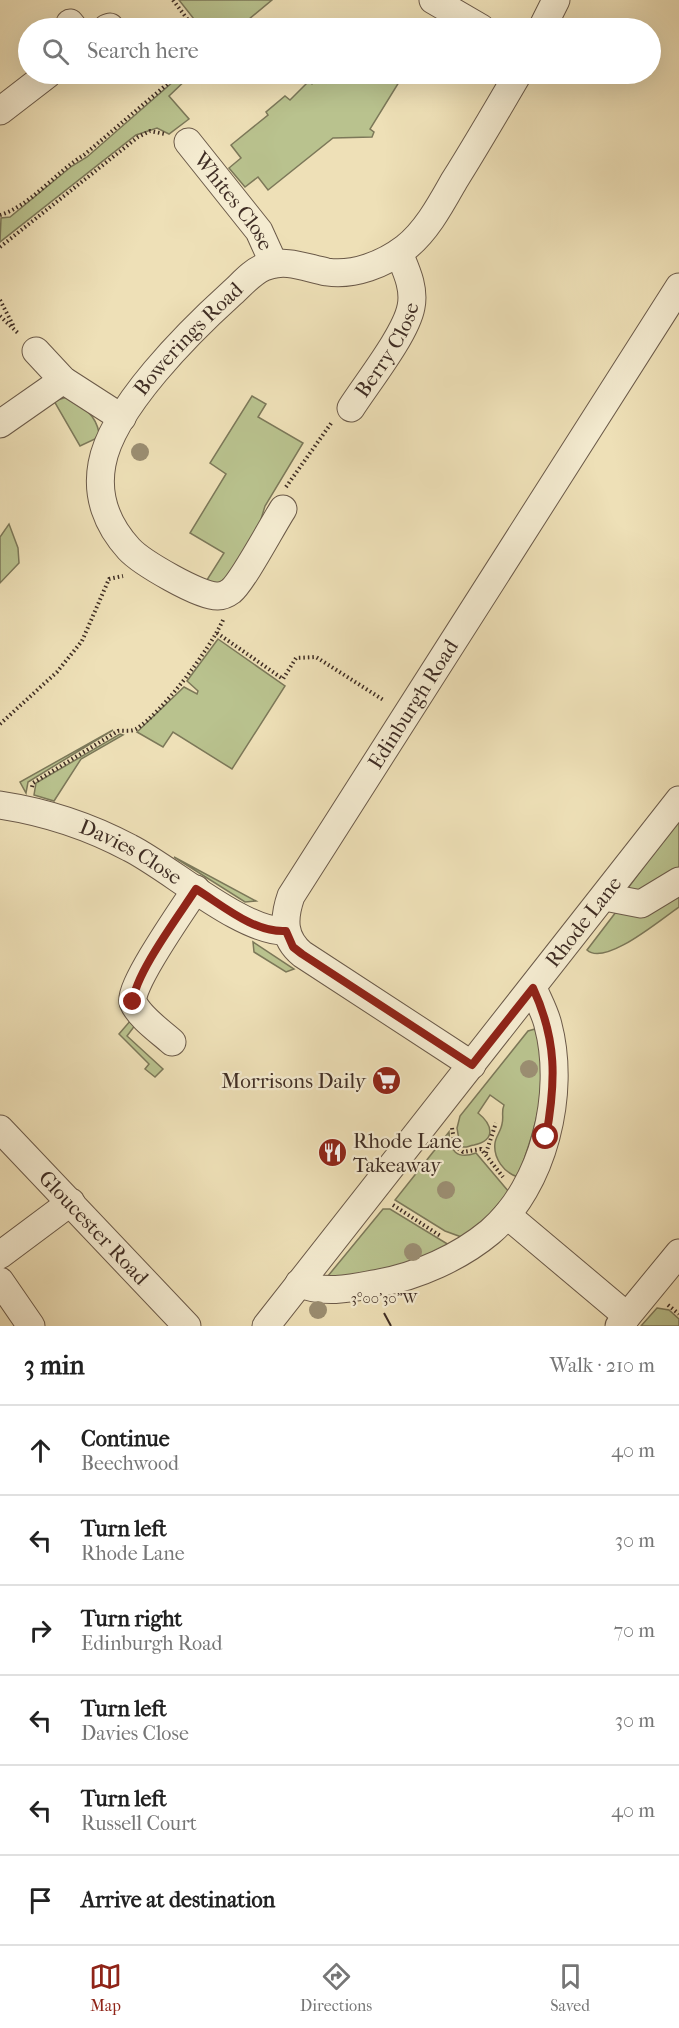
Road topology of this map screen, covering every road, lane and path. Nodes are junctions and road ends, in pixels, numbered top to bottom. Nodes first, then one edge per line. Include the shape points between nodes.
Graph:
1 (173, 0) edge
2 (434, 0) edge
3 (556, 0) edge
4 (186, 18) edge
5 (464, 18) edge
6 (547, 18) edge
7 (35, 84) edge
8 (167, 84) edge
9 (512, 84) edge
10 (0, 111) edge
11 (188, 142) joint
12 (0, 215) edge
13 (0, 247) edge
14 (399, 253) junction
15 (274, 264) junction
16 (679, 287) edge
17 (0, 300) edge
18 (15, 330) dead end
19 (36, 351) dead end
20 (63, 380) junction
21 (342, 414) joint
22 (122, 418) junction
23 (0, 424) edge
24 (283, 509) joint
25 (131, 566) junction
26 (219, 596) junction
27 (217, 633) junction
28 (406, 714) junction
29 (0, 724) edge
30 (679, 800) edge
31 (0, 805) edge
32 (27, 809) junction
33 (679, 882) edge
34 (196, 889) junction
35 (605, 897) junction
36 (286, 931) junction
37 (533, 988) junction
38 (172, 1042) dead end
39 (472, 1065) junction
40 (496, 1123) dead end
41 (0, 1129) edge
42 (453, 1136) dead end
43 (486, 1152) junction
44 (371, 1191) junction
45 (522, 1192) junction
46 (71, 1202) junction
47 (507, 1215) junction
48 (462, 1250) junction
49 (679, 1253) edge
50 (0, 1255) edge
51 (0, 1281) edge
52 (299, 1283) junction
53 (623, 1321) edge
54 (31, 1326) edge
55 (187, 1326) edge
56 (266, 1326) edge

1 - 4 path
2 - 5 street
3 - 6 street
7 - 10 street
8 - 12 path via 19,206
9 - 14 street via 443,200 413,242
11 - 13 path via 162,132 144,133
11 - 15 street, Whites Close via 259,231
14 - 15 street via 368,268 349,272
14 - 21 street, Berry Close via 410,282 411,307 399,335
15 - 22 street, Bowerings Road via 254,273 197,326
16 - 28 street, Edinburgh Road
17 - 18 path
19 - 20 street
20 - 22 street
20 - 23 street
21 - 24 path via 274,504
22 - 25 street, Bowerings Road via 105,452 102,499
24 - 26 street via 233,589
25 - 26 street, Bowerings Road
25 - 29 path via 109,579 82,641 68,659
26 - 27 path via 224,620
27 - 28 path via 283,678 296,658 316,657
27 - 32 path via 157,711 133,730 118,731 33,783
28 - 36 street, Edinburgh Road via 291,896
30 - 35 street, Rhode Lane
31 - 32 street, Davies Close
32 - 34 street, Davies Close via 85,826 133,849
33 - 35 street via 641,904
34 - 36 street, Davies Close via 244,919 274,932
34 - 38 street via 133,993 139,1011
35 - 37 street, Rhode Lane
36 - 39 street via 293,947 302,954
37 - 39 street, Rhode Lane
37 - 45 street via 549,1027 553,1083 546,1137
39 - 44 street, Rhode Lane
40 - 43 path
41 - 46 street, Gloucester Road
42 - 43 path via 455,1146 463,1152
43 - 45 path via 505,1179
44 - 48 path
44 - 52 street, Rhode Lane
45 - 47 street
46 - 50 street
46 - 55 street, Gloucester Road
47 - 48 street
47 - 53 street
48 - 52 street via 393,1280 328,1290 312,1290
49 - 53 street
51 - 54 street
52 - 56 street, Rhode Lane

